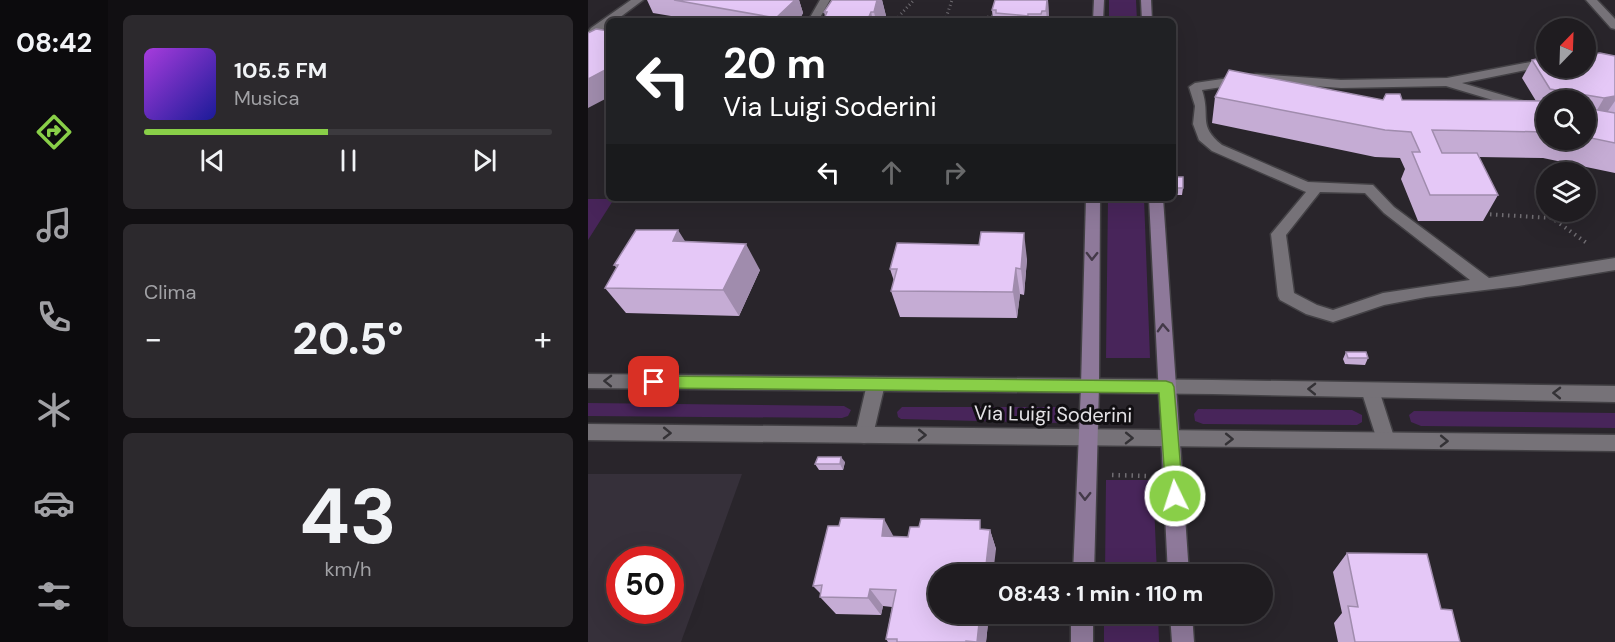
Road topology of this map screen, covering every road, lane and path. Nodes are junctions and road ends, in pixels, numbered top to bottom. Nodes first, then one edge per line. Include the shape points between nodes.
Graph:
1 (638, 0) edge
2 (825, 0) edge
3 (914, 0) edge
4 (952, 0) edge
5 (1099, 0) edge
6 (1146, 0) edge
7 (1591, 0) edge
8 (999, 8) edge
9 (612, 18) edge
10 (815, 18) edge
11 (899, 18) edge
12 (946, 18) edge
13 (987, 18) edge
14 (1098, 18) edge
15 (1147, 18) edge
16 (606, 22) edge
17 (1615, 26) edge
18 (590, 33) edge
19 (606, 33) edge
20 (1536, 65) edge
21 (1447, 82) junction
22 (1536, 109) edge
23 (1315, 187) junction
24 (1093, 201) edge
25 (1156, 201) edge
26 (1479, 214) edge
27 (1613, 264) edge
28 (1486, 284) junction
29 (588, 381) edge
30 (876, 384) junction
31 (1090, 386) junction
32 (1166, 387) junction
33 (1370, 390) junction
34 (1615, 394) edge
35 (588, 432) edge
36 (864, 435) junction
37 (1088, 437) junction
38 (1171, 438) junction
39 (1386, 441) junction
40 (1615, 443) edge
41 (1106, 475) dead end
42 (1153, 476) dead end
43 (1083, 564) edge
44 (1178, 564) edge
45 (1082, 624) edge
46 (1182, 624) edge
47 (1082, 642) edge
48 (1183, 642) edge

1 - 9 street
2 - 10 street
3 - 11 path
4 - 12 path
5 - 14 main road
6 - 15 main road
7 - 17 street
8 - 13 path via 997,16
16 - 18 street
18 - 19 street
20 - 21 street
21 - 22 street
21 - 23 street via 1341,84 1256,78 1190,87 1201,106 1199,124 1204,137 1217,148 1306,187
23 - 28 street via 1368,189 1389,210
23 - 28 street via 1278,234 1286,296 1333,316 1383,299
24 -> 31 main road
32 -> 25 main road
26 - 27 path via 1552,218
27 - 28 street
30 -> 29 street, Via Luigi Soderini
30 - 31 street, Via Luigi Soderini
30 - 36 street
31 - 32 street, Via Luigi Soderini
31 - 37 main road
33 -> 32 street, Via Luigi Soderini
32 - 38 main road
34 -> 33 street, Via Luigi Soderini
33 - 39 street
35 -> 36 street, Via Luigi Soderini
36 -> 37 street, Via Luigi Soderini
37 -> 38 street, Via Luigi Soderini
37 -> 43 main road
38 -> 39 street, Via Luigi Soderini
38 - 44 main road
39 -> 40 street, Via Luigi Soderini
41 - 42 path
45 - 47 main road
46 - 48 main road

